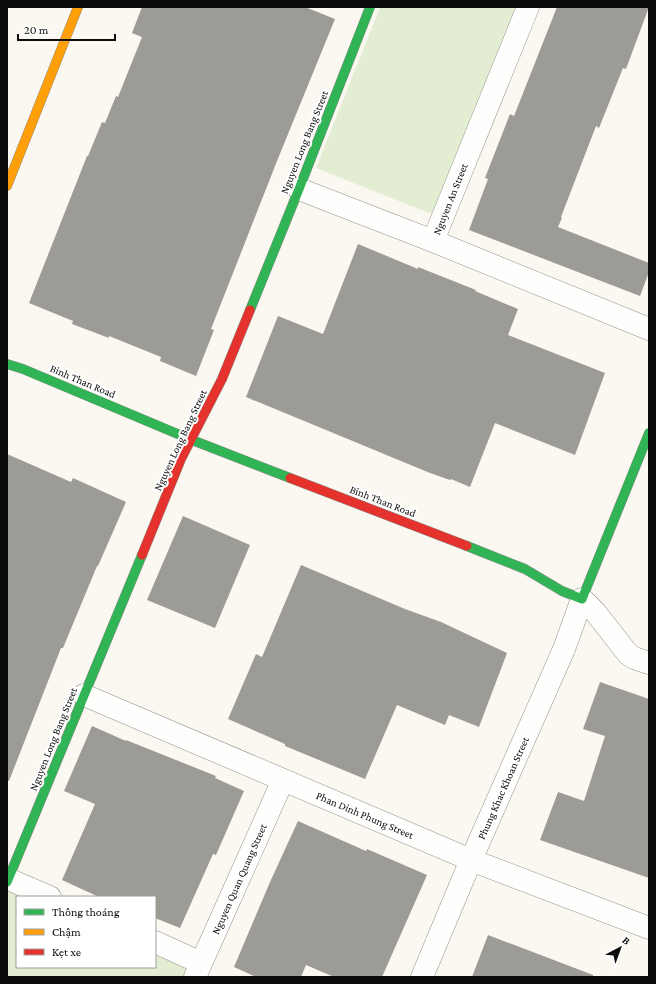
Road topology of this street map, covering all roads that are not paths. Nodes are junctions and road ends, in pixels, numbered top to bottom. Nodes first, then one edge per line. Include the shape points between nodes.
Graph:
1 (78, 7) edge
2 (370, 7) edge
3 (528, 7) edge
4 (7, 186) edge
5 (299, 189) junction
6 (433, 242) junction
7 (649, 329) edge
8 (7, 364) edge
9 (649, 433) edge
10 (192, 440) junction
11 (582, 599) junction
12 (649, 663) edge
13 (84, 695) junction
14 (283, 780) junction
15 (471, 860) junction
16 (8, 880) edge
17 (48, 896) edge
18 (649, 928) edge
19 (156, 943) edge
20 (198, 970) edge
21 (422, 977) edge

1 - 4 street
2 - 5 street, Nguyen Long Bang Street
3 - 6 street, Nguyen An Street
5 - 6 street
5 - 10 street, Nguyen Long Bang Street via 222,379
6 - 7 street, Nguyen An Street
8 - 10 street, Binh Than Road
9 - 11 street
10 - 11 street, Binh Than Road via 525,569 562,591
10 - 13 street, Nguyen Long Bang Street via 181,460
11 - 12 street via 628,654
11 - 15 street, Phung Khac Khoan Street via 564,648
13 - 14 street, Phan Dinh Phung Street
13 - 16 street, Nguyen Long Bang Street
14 - 15 street, Phan Dinh Phung Street
14 - 20 street, Nguyen Quan Quang Street
15 - 18 street, Phan Dinh Phung Street
15 - 21 street, Phung Khac Khoan Street
16 - 17 street
19 - 20 street

